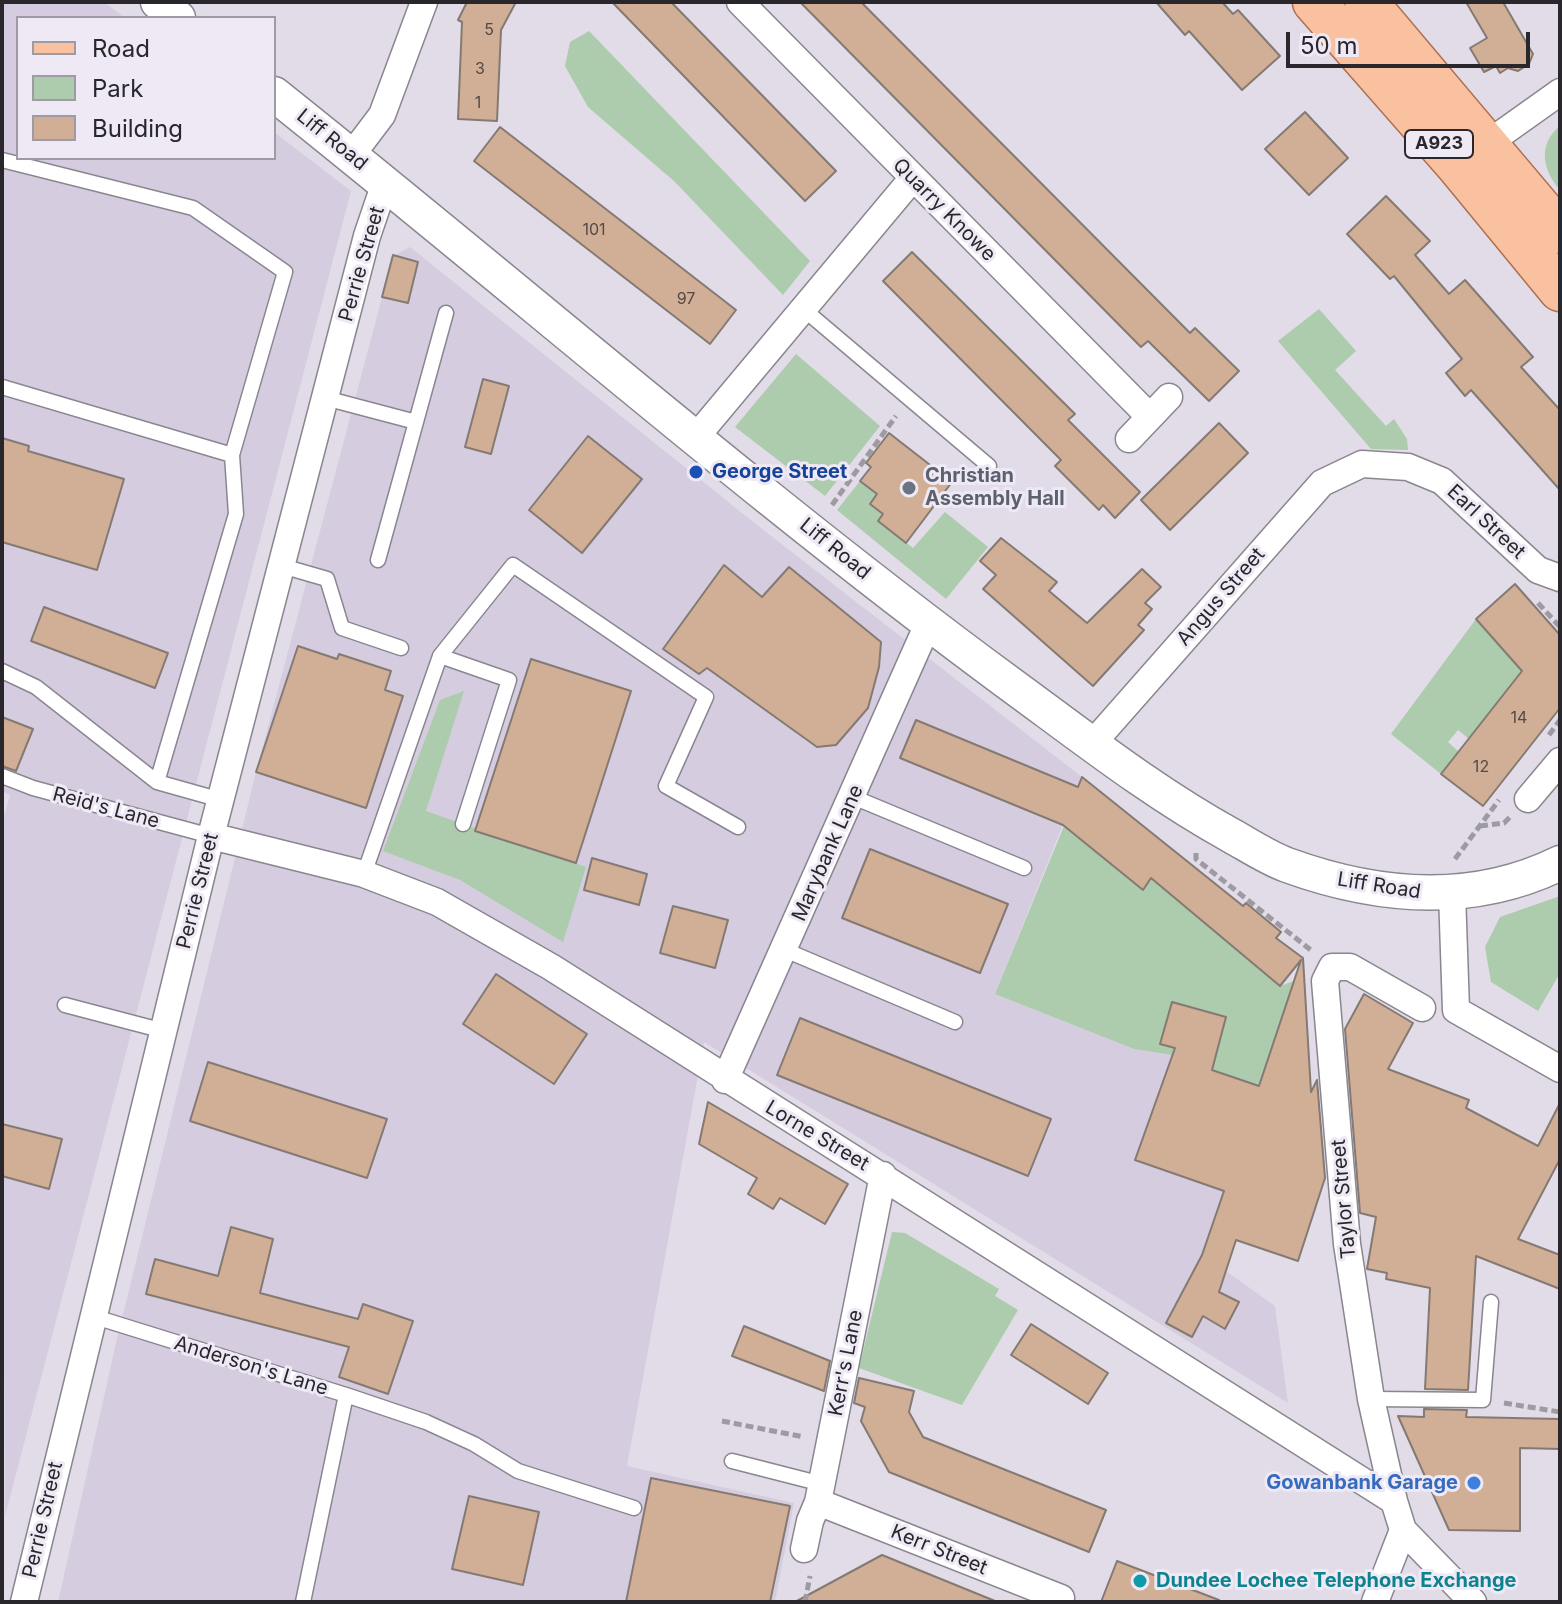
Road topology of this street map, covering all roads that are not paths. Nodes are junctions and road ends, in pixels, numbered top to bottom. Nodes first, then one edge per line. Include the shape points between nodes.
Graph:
1 (158, 2) edge
2 (424, 2) edge
3 (740, 2) edge
4 (1314, 2) edge
5 (1366, 2) edge
6 (176, 16) edge
7 (1560, 92) edge
8 (276, 96) edge
9 (1473, 155) junction
10 (351, 156) junction
11 (2, 160) edge
12 (912, 179) junction
13 (385, 183) junction
14 (1560, 232) edge
15 (1560, 290) edge
16 (801, 307) junction
17 (446, 313) dead end
18 (2, 387) edge
19 (1169, 397) dead end
20 (325, 398) junction
21 (1150, 417) junction
22 (416, 422) junction
23 (696, 437) junction
24 (1129, 439) dead end
25 (232, 455) junction
26 (1362, 464) joint
27 (989, 466) dead end
28 (378, 560) dead end
29 (282, 566) junction
30 (1560, 578) edge
31 (928, 624) junction
32 (401, 648) dead end
33 (440, 656) junction
34 (2, 671) edge
35 (1092, 744) junction
36 (1560, 761) edge
37 (2, 776) edge
38 (157, 782) junction
39 (853, 797) junction
40 (1528, 799) dead end
41 (221, 800) junction
42 (463, 824) dead end
43 (738, 827) dead end
44 (211, 836) junction
45 (1560, 863) edge
46 (1024, 868) dead end
47 (364, 874) junction
48 (1452, 893) junction
49 (785, 950) junction
50 (65, 1005) dead end
51 (1422, 1008) dead end
52 (955, 1022) dead end
53 (164, 1031) junction
54 (1560, 1069) edge
55 (725, 1080) junction
56 (883, 1175) junction
57 (1491, 1302) dead end
58 (92, 1316) junction
59 (346, 1395) junction
60 (1371, 1399) junction
61 (732, 1461) dead end
62 (820, 1493) junction
63 (1394, 1501) junction
64 (634, 1508) dead end
65 (1403, 1530) junction
66 (804, 1549) dead end
67 (1061, 1598) dead end
68 (24, 1602) edge
69 (303, 1602) edge
70 (1375, 1602) edge
71 (1473, 1602) edge

1 - 6 street
2 - 10 street via 382,115
3 - 12 street, Quarry Knowe
4 - 9 main road, A923
5 - 9 main road, A923
7 - 9 street
8 - 10 street, Liff Road
9 - 14 main road, A923
9 - 15 main road, A923
10 - 13 street, Liff Road
11 - 25 lane via 193,208 285,272
12 - 16 street
12 - 21 street, Quarry Knowe
13 - 20 street, Perrie Street
13 - 23 street, Liff Road
16 - 23 street
16 - 27 lane
17 - 22 lane
18 - 25 lane
19 - 21 street
20 - 22 lane
20 - 29 street, Perrie Street
21 - 24 street
22 - 28 lane
23 - 31 street, Liff Road
25 - 38 lane via 236,514
26 - 30 street, Earl Street via 1408,467 1442,481 1538,570
26 - 35 street, Angus Street via 1322,483
29 - 32 lane via 327,579 342,628
29 - 41 street, Perrie Street
31 - 35 street, Liff Road
31 - 39 street, Marybank Lane
33 - 42 lane via 509,680
33 - 43 lane via 513,565 706,697 666,786
33 - 47 lane
34 - 38 lane via 36,687
35 - 48 street, Liff Road via 1194,815 1283,864 1353,886 1403,894
36 - 40 street
37 - 44 lane, Reid's Lane
38 - 41 lane
39 - 46 lane
39 - 49 street, Marybank Lane
41 - 44 street, Perrie Street
44 - 47 street, Lorne Street
44 - 53 street, Perrie Street
45 - 48 street, Liff Road via 1514,883
47 - 55 street, Lorne Street via 450,909 551,967
48 - 54 street via 1456,1010
49 - 52 lane
49 - 55 street, Marybank Lane
50 - 53 lane
51 - 60 street, Taylor Street via 1350,967 1332,967 1325,981 1347,1244
53 - 58 street, Perrie Street
55 - 56 street, Lorne Street
56 - 62 street, Kerr's Lane
56 - 63 street, Lorne Street
57 - 60 lane via 1483,1400
58 - 59 lane, Anderson's Lane
58 - 68 street, Perrie Street
59 - 64 lane via 426,1422 518,1471
59 - 69 lane, Anderson's Lane
60 - 63 street, Taylor Street
61 - 62 lane
62 - 66 street, Kerr's Lane
62 - 67 street, Kerr Street
63 - 65 street, Taylor Street
65 - 70 street
65 - 71 street

